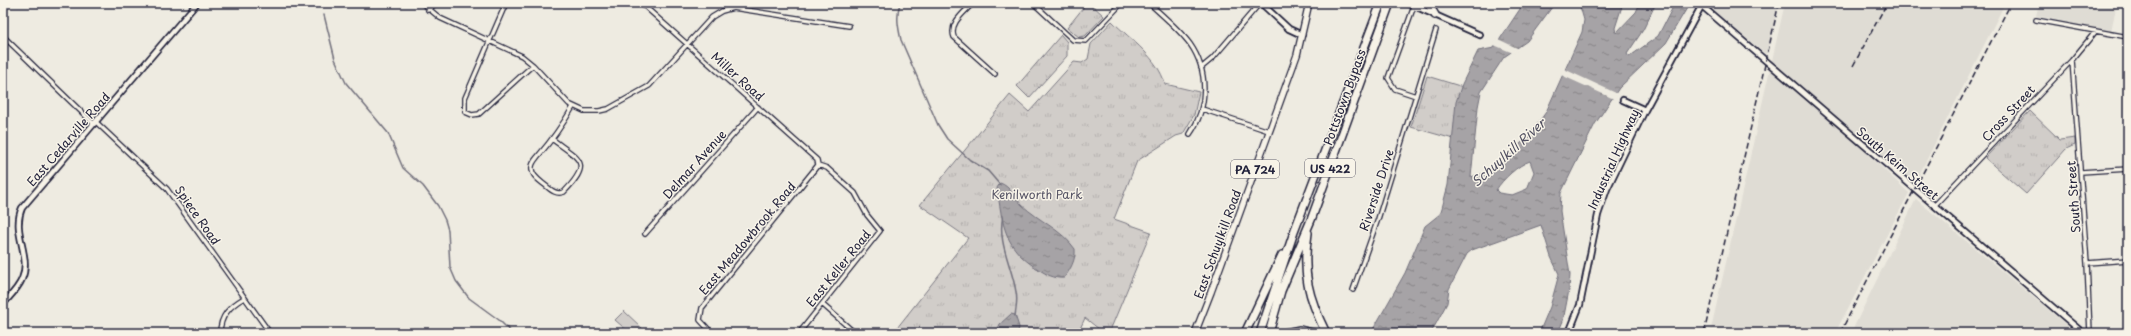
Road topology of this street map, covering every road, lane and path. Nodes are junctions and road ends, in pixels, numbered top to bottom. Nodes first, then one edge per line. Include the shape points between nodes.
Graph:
1 (197, 3) edge
2 (422, 3) edge
3 (436, 3) edge
4 (506, 3) edge
5 (641, 3) edge
6 (972, 3) edge
7 (1033, 3) edge
8 (1122, 3) edge
9 (1149, 3) edge
10 (1260, 3) edge
11 (1309, 3) edge
12 (1381, 3) edge
13 (1390, 3) edge
14 (1408, 3) edge
15 (1428, 3) edge
16 (1418, 5) edge
17 (1703, 5) edge
18 (428, 10) junction
19 (1435, 15) junction
20 (2036, 20) dead end
21 (849, 26) dead end
22 (1436, 30) dead end
23 (2096, 31) junction
24 (1302, 35) junction
25 (1480, 35) dead end
26 (3, 36) edge
27 (2128, 37) edge
28 (490, 40) junction
29 (688, 44) junction
30 (2072, 60) junction
31 (533, 65) junction
32 (1201, 68) junction
33 (995, 74) dead end
34 (1416, 96) junction
35 (1623, 100) dead end
36 (573, 106) junction
37 (758, 107) junction
38 (1202, 108) junction
39 (1645, 110) junction
40 (95, 123) junction
41 (1269, 131) junction
42 (1190, 134) dead end
43 (552, 139) junction
44 (818, 165) junction
45 (2128, 169) edge
46 (2081, 172) junction
47 (1934, 206) junction
48 (1310, 220) junction
49 (1294, 232) junction
50 (645, 234) dead end
51 (2128, 260) edge
52 (2087, 263) junction
53 (1353, 290) dead end
54 (244, 298) junction
55 (3, 304) edge
56 (822, 304) junction
57 (220, 333) edge
58 (270, 333) edge
59 (712, 333) edge
60 (799, 333) edge
61 (856, 333) edge
62 (1195, 333) edge
63 (1245, 333) edge
64 (1260, 333) edge
65 (1269, 333) edge
66 (1285, 333) edge
67 (1312, 333) edge
68 (1326, 333) edge
69 (1569, 333) edge
70 (2083, 333) edge
71 (2090, 333) edge

1 - 40 street, East Cedarville Road
2 - 18 street
3 - 18 street
4 - 28 street
5 - 29 street, Miller Road
6 - 33 street via 953,24 954,37
7 - 8 street via 1073,40 1086,41
9 - 32 street via 1187,40 1195,51
10 - 24 street via 1289,29
10 - 32 street via 1214,58
11 - 24 main road, East Schuylkill Road / PA 724
12 - 49 highway, Pottstown Bypass / US 422
13 - 48 highway, Pottstown Bypass / US 422
14 - 16 street
15 - 19 highway
16 - 19 street
16 - 34 street via 1388,78 1395,89
17 - 39 street, Industrial Highway
17 - 47 street, South Keim Street
18 - 28 street
19 - 25 street
20 - 23 street
21 - 29 street via 743,9 728,9 712,17
22 - 34 street, Riverside Drive
23 - 27 street
23 - 30 street, Cross Street
24 - 41 main road, East Schuylkill Road / PA 724
26 - 40 street, Spiece Road
28 - 31 street via 515,52
28 - 31 street via 465,98 464,108 468,114 479,114
29 - 36 street via 649,86 608,109 595,112
29 - 37 street, Miller Road
30 - 46 street, South Street
30 - 47 street, Cross Street
31 - 36 street via 562,98
32 - 38 street via 1204,87
34 - 53 street, Riverside Drive
35 - 39 street
36 - 43 street
37 - 44 street, Miller Road via 817,160
37 - 50 street, Delmar Avenue
38 - 41 street
38 - 42 street
39 - 69 street, Industrial Highway via 1598,215 1580,305
40 - 54 street, Spiece Road via 167,189
40 - 55 street, East Cedarville Road via 22,208 17,227 25,262 24,273 19,285
41 - 62 main road, East Schuylkill Road / PA 724
43 - 43 street via 535,160 532,170 537,178 554,192 561,193 580,173 581,165 578,159
44 - 56 street, East Keller Road via 827,168 855,193 867,216 880,231
44 - 59 street, East Meadowbrook Road via 702,308 699,316 702,325
45 - 46 street
46 - 52 street, South Street
47 - 70 street, South Keim Street
48 - 65 highway, Pottstown Bypass / US 422 via 1281,291
48 - 68 highway via 1305,277 1311,299
49 - 63 highway
49 - 64 highway, Pottstown Bypass / US 422
51 - 52 street
52 - 71 street, South Street
54 - 57 street via 222,318
54 - 58 street, Spiece Road
56 - 60 street, East Keller Road
56 - 61 street
66 - 67 highway via 1300,330

